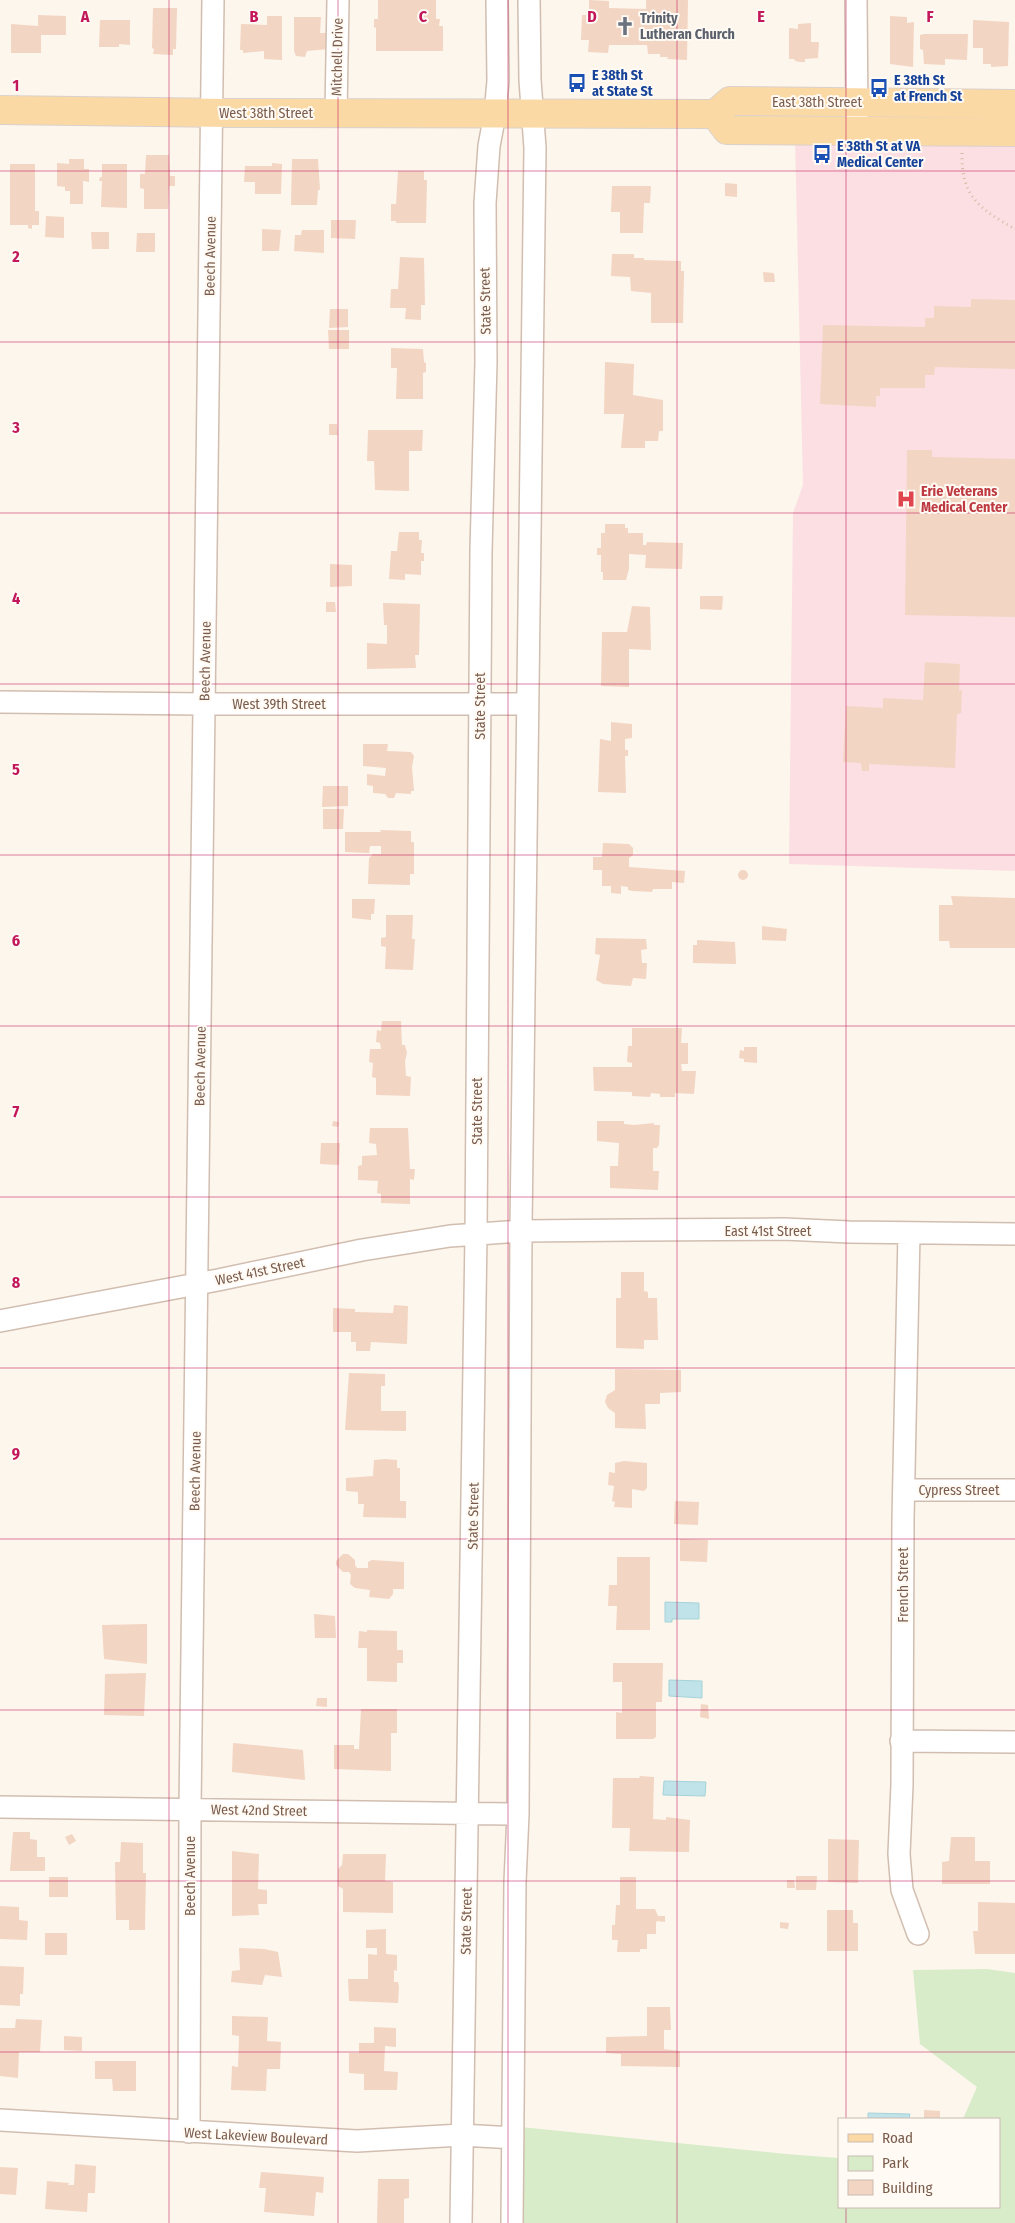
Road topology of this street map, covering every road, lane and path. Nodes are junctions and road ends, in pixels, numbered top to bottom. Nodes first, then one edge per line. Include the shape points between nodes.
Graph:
1 (213, 0) edge
2 (338, 0) edge
3 (497, 0) edge
4 (529, 0) edge
5 (856, 0) edge
6 (857, 102) junction
7 (1015, 104) edge
8 (0, 110) edge
9 (212, 113) junction
10 (336, 113) junction
11 (495, 114) junction
12 (533, 114) junction
13 (715, 114) junction
14 (857, 131) junction
15 (1015, 132) edge
16 (962, 150) dead end
17 (1015, 229) edge
18 (0, 702) edge
19 (204, 704) junction
20 (480, 704) junction
21 (527, 704) junction
22 (522, 1231) junction
23 (909, 1233) junction
24 (476, 1234) junction
25 (1015, 1234) edge
26 (198, 1283) junction
27 (0, 1320) edge
28 (904, 1490) junction
29 (1015, 1490) edge
30 (901, 1741) junction
31 (1015, 1742) edge
32 (0, 1808) edge
33 (190, 1809) junction
34 (468, 1812) junction
35 (518, 1814) junction
36 (918, 1934) dead end
37 (0, 2120) edge
38 (189, 2132) junction
39 (461, 2135) junction
40 (513, 2138) junction
41 (461, 2223) edge
42 (512, 2223) edge

1 - 9 street, Beech Avenue
2 - 10 street, Mitchell Drive
3 - 11 street, State Street
4 - 12 street
5 - 6 street
6 - 7 main road, East 38th Street
6 - 13 main road, East 38th Street via 730,102
6 - 14 street
8 - 9 main road, West 38th Street
9 - 10 main road, West 38th Street
9 - 19 street, Beech Avenue
10 - 11 main road, West 38th Street
11 - 12 main road, West 38th Street
11 - 20 street, State Street via 485,203 486,362
12 - 13 main road, East 38th Street
12 - 21 street
13 - 14 main road, East 38th Street via 726,130
14 - 15 main road, East 38th Street
16 - 17 path via 963,178 973,200 992,217
18 - 19 street, West 39th Street
19 - 20 street, West 39th Street
19 - 26 street, Beech Avenue
20 - 21 street, West 39th Street
20 - 24 street, State Street
21 - 22 street
22 - 23 street, East 41st Street
22 - 24 street, West 41st Street
22 - 35 street
23 - 25 street, East 41st Street
23 - 28 street, French Street
24 - 26 street, West 41st Street via 362,1250
24 - 34 street, State Street
26 - 27 street, West 41st Street
26 - 33 street, Beech Avenue
28 - 29 street, Cypress Street
28 - 30 street, French Street
30 - 31 street
30 - 36 street, French Street via 899,1854 902,1890
32 - 33 street, West 42nd Street
33 - 34 street, West 42nd Street
33 - 38 street, Beech Avenue
34 - 35 street, West 42nd Street
34 - 39 street, State Street
35 - 40 street
37 - 38 street, West Lakeview Boulevard
38 - 39 street, West Lakeview Boulevard via 357,2141
39 - 40 street, West Lakeview Boulevard
39 - 41 street, State Street
40 - 42 street

